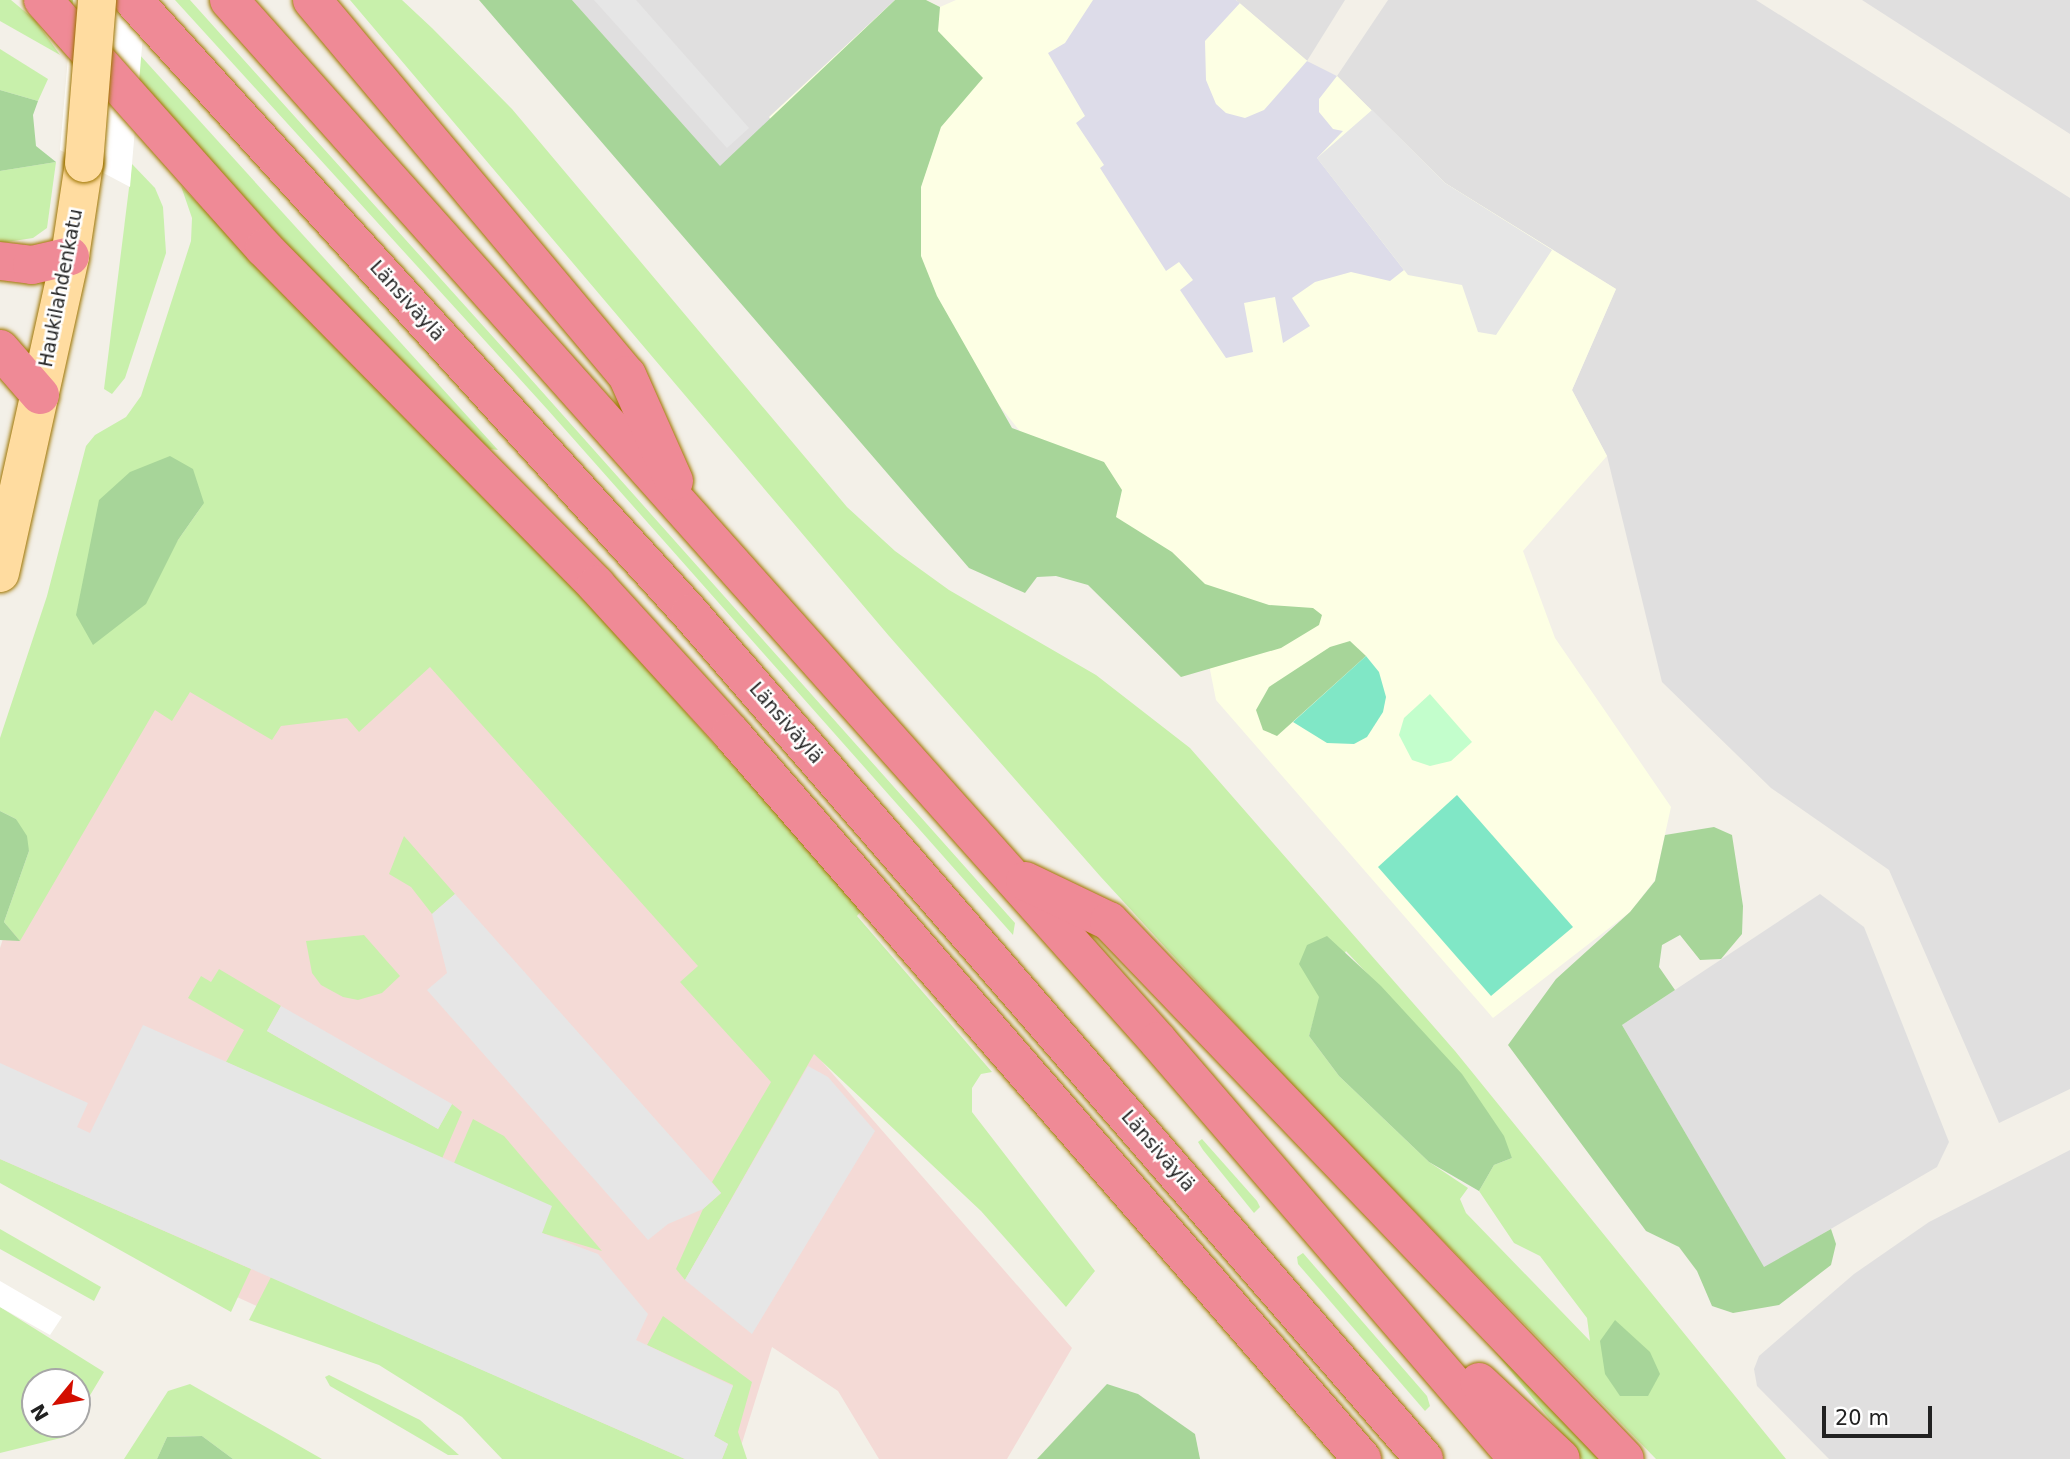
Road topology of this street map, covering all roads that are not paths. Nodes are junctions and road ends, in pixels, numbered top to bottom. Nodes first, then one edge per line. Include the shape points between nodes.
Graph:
1 (43, 0) edge
2 (97, 0) edge
3 (133, 0) edge
4 (229, 0) edge
5 (312, 0) edge
6 (70, 256) junction
7 (0, 261) edge
8 (0, 349) edge
9 (40, 395) junction
10 (690, 514) junction
11 (0, 573) edge
12 (1009, 873) junction
13 (1364, 1277) junction
14 (1362, 1459) edge
15 (1424, 1459) edge
16 (1518, 1459) edge
17 (1561, 1459) edge
18 (1625, 1459) edge

1 - 14 highway via 264,248 596,585 731,733
2 - 6 main road, Haukilahdenkatu, bridge via 84,163
3 - 15 highway, Länsiväylä via 690,613
4 - 10 highway
5 - 10 highway via 627,375
6 - 7 highway via 32,265
6 - 9 main road, Haukilahdenkatu
8 - 9 highway
9 - 11 main road, Haukilahdenkatu
10 - 12 highway
12 - 13 highway
12 - 18 highway via 1108,921
13 - 16 highway
13 - 17 highway

